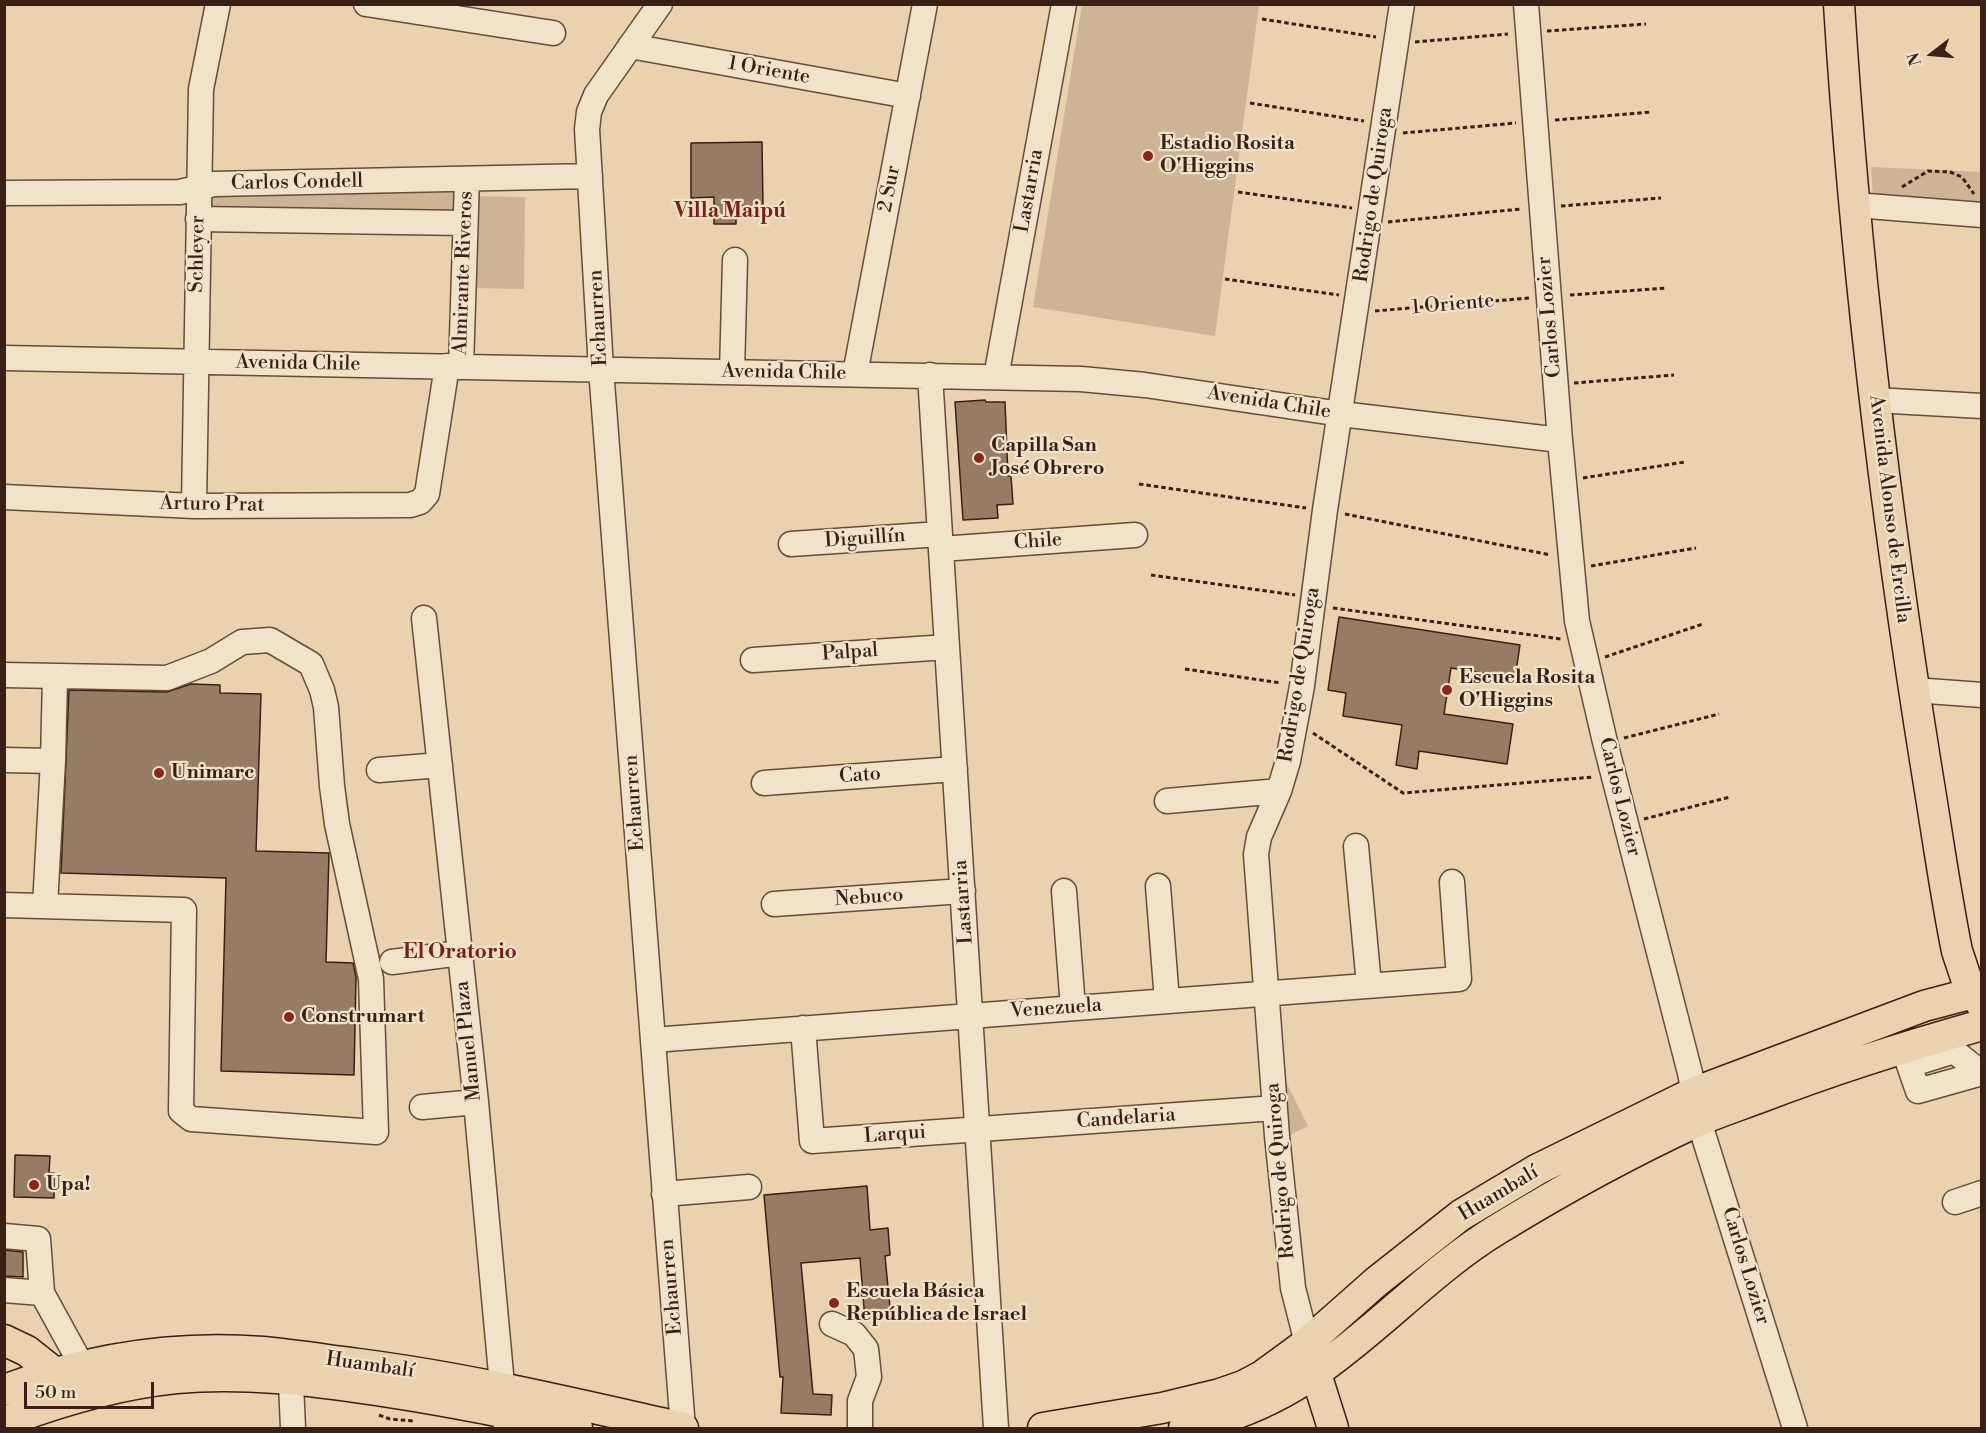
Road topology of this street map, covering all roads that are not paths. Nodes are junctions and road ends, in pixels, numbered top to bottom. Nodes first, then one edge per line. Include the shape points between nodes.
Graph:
1 (218, 4) edge
2 (366, 4) edge
3 (660, 4) edge
4 (925, 4) edge
5 (1064, 4) edge
6 (1402, 4) edge
7 (1526, 4) edge
8 (1839, 4) edge
9 (553, 33) dead end
10 (630, 46) junction
11 (908, 96) junction
12 (590, 176) junction
13 (466, 179) junction
14 (199, 188) junction
15 (4, 193) edge
16 (1864, 206) junction
17 (1978, 206) edge
18 (198, 219) junction
19 (465, 223) junction
20 (735, 260) dead end
21 (4, 358) edge
22 (196, 362) junction
23 (454, 367) junction
24 (602, 369) junction
25 (732, 372) junction
26 (855, 374) junction
27 (930, 375) junction
28 (996, 376) junction
29 (1874, 400) junction
30 (1982, 406) edge
31 (1341, 414) junction
32 (1560, 440) junction
33 (4, 497) edge
34 (420, 502) joint
35 (194, 506) junction
36 (1135, 536) dead end
37 (940, 541) junction
38 (790, 544) dead end
39 (424, 618) dead end
40 (947, 646) junction
41 (753, 660) dead end
42 (4, 675) edge
43 (55, 677) junction
44 (1914, 690) junction
45 (1982, 695) edge
46 (4, 760) edge
47 (53, 761) junction
48 (440, 765) junction
49 (955, 769) junction
50 (379, 770) dead end
51 (764, 783) dead end
52 (1279, 791) junction
53 (1167, 801) dead end
54 (1356, 846) dead end
55 (1452, 882) dead end
56 (1158, 886) dead end
57 (963, 891) junction
58 (1064, 891) dead end
59 (774, 904) dead end
60 (4, 905) edge
61 (45, 906) junction
62 (460, 953) junction
63 (392, 962) dead end
64 (1369, 986) junction
65 (1265, 993) junction
66 (1979, 997) edge
67 (1167, 1001) junction
68 (1073, 1008) junction
69 (971, 1016) junction
70 (1982, 1025) edge
71 (803, 1028) junction
72 (653, 1040) junction
73 (1906, 1056) junction
74 (1981, 1073) edge
75 (476, 1102) junction
76 (422, 1107) dead end
77 (1696, 1107) junction
78 (1275, 1108) junction
79 (978, 1130) junction
80 (749, 1187) dead end
81 (1982, 1193) edge
82 (664, 1194) junction
83 (1955, 1202) dead end
84 (4, 1236) edge
85 (4, 1290) edge
86 (42, 1293) junction
87 (832, 1324) dead end
88 (4, 1340) edge
89 (1307, 1343) junction
90 (82, 1366) junction
91 (290, 1367) junction
92 (1316, 1372) junction
93 (54, 1373) junction
94 (4, 1390) edge
95 (91, 1395) junction
96 (504, 1409) edge
97 (4, 1422) edge
98 (292, 1428) edge
99 (577, 1428) edge
100 (683, 1428) edge
101 (860, 1428) edge
102 (996, 1428) edge
103 (1043, 1428) edge
104 (1184, 1428) edge
105 (1333, 1428) edge
106 (1795, 1428) edge

1 - 14 street, Schleyer via 201,89
2 - 9 street
3 - 10 street
4 - 11 street, 2 Sur
5 - 28 street, Lastarria
6 - 31 street, Rodrigo de Quiroga
7 - 32 street, Carlos Lozier
8 - 16 main road, Avenida Alonso de Ercilla
10 - 11 street, 1 Oriente
10 - 12 street via 596,95 589,112
11 - 26 street, 2 Sur
12 - 13 street, Carlos Condell
12 - 24 street, Echaurren
13 - 14 street, Carlos Condell via 214,184
13 - 19 street, Almirante Riveros
14 - 15 street, Carlos Condell via 180,192
14 - 18 street, Schleyer
16 - 17 street
16 - 29 main road, Avenida Alonso de Ercilla
18 - 19 street, Carlos Condell
18 - 22 street, Schleyer
19 - 23 street, Almirante Riveros
20 - 25 street
21 - 22 street, Avenida Chile
22 - 23 street, Avenida Chile
22 - 35 street, Schleyer
23 - 24 street, Avenida Chile
23 - 34 street, Almirante Riveros via 427,494
24 - 25 street, Avenida Chile
24 - 72 street, Echaurren
25 - 26 street, Avenida Chile
26 - 27 street, Avenida Chile
27 - 28 street, Avenida Chile
27 - 37 street, Lastarria
28 - 31 street, Avenida Chile via 1134,384
29 - 30 street
29 - 44 main road, Avenida Alonso de Ercilla
31 - 32 street, Avenida Chile
31 - 52 street, Rodrigo de Quiroga via 1302,687
32 - 77 street, Carlos Lozier via 1583,652
33 - 35 street, Arturo Prat
34 - 35 street, Arturo Prat
36 - 37 street, Chile
37 - 38 street, Diguillín
37 - 40 street, Lastarria
39 - 48 street, Manuel Plaza
40 - 41 street, Palpal
40 - 49 street, Lastarria
42 - 43 street
43 - 47 street
43 - 61 street via 167,678 211,661 242,642 270,640 311,664 326,707 337,824 370,979 376,1132 191,1119 181,1111 184,910
44 - 45 street
44 - 66 main road, Avenida Alonso de Ercilla via 1957,951 1967,981
46 - 47 street
47 - 61 street
48 - 50 street
48 - 62 street, Manuel Plaza
49 - 51 street, Cato
49 - 57 street, Lastarria
52 - 53 street
52 - 65 street, Rodrigo de Quiroga via 1259,837 1256,854
54 - 64 street
55 - 64 street, Venezuela via 1459,979
56 - 67 street
57 - 59 street, Nebuco
57 - 69 street, Lastarria
58 - 68 street
60 - 61 street
62 - 63 street
62 - 75 street, Manuel Plaza
64 - 65 street, Venezuela
65 - 67 street, Venezuela
65 - 78 street, Rodrigo de Quiroga
66 - 77 main road, Huambalí via 1924,1006
67 - 68 street, Venezuela
68 - 69 street, Venezuela
69 - 71 street, Venezuela
69 - 79 street, Lastarria
70 - 73 main road, Huambalí
71 - 72 street, Venezuela
71 - 79 street, Larqui via 812,1142
72 - 82 street, Echaurren
73 - 74 street via 1918,1091
73 - 77 main road, Huambalí
75 - 76 street
75 - 96 street, Manuel Plaza
77 - 89 main road, Huambalí via 1538,1169 1461,1215
77 - 92 main road, Huambalí via 1461,1253
77 - 106 street, Carlos Lozier
78 - 79 street, Candelaria
78 - 89 street, Rodrigo de Quiroga via 1293,1288
79 - 102 street, Lastarria
80 - 82 street
81 - 83 street
82 - 100 street, Echaurren
84 - 86 street via 38,1239
85 - 86 street
86 - 90 street
87 - 101 street via 854,1334 866,1349 869,1377 860,1401
88 - 93 main road via 27,1351
89 - 92 main road
89 - 103 main road, Huambalí via 1262,1376 1232,1390 1162,1408
90 - 91 main road, Huambalí via 185,1351 237,1351
90 - 93 main road, Huambalí
91 - 95 main road, Huambalí via 147,1382
91 - 96 main road, Huambalí via 422,1373
91 - 98 street
92 - 104 main road, Huambalí via 1255,1406
92 - 105 main road
93 - 94 main road, Huambalí
93 - 95 main road
95 - 97 main road, Huambalí
96 - 99 main road, Huambalí
96 - 100 main road, Huambalí

